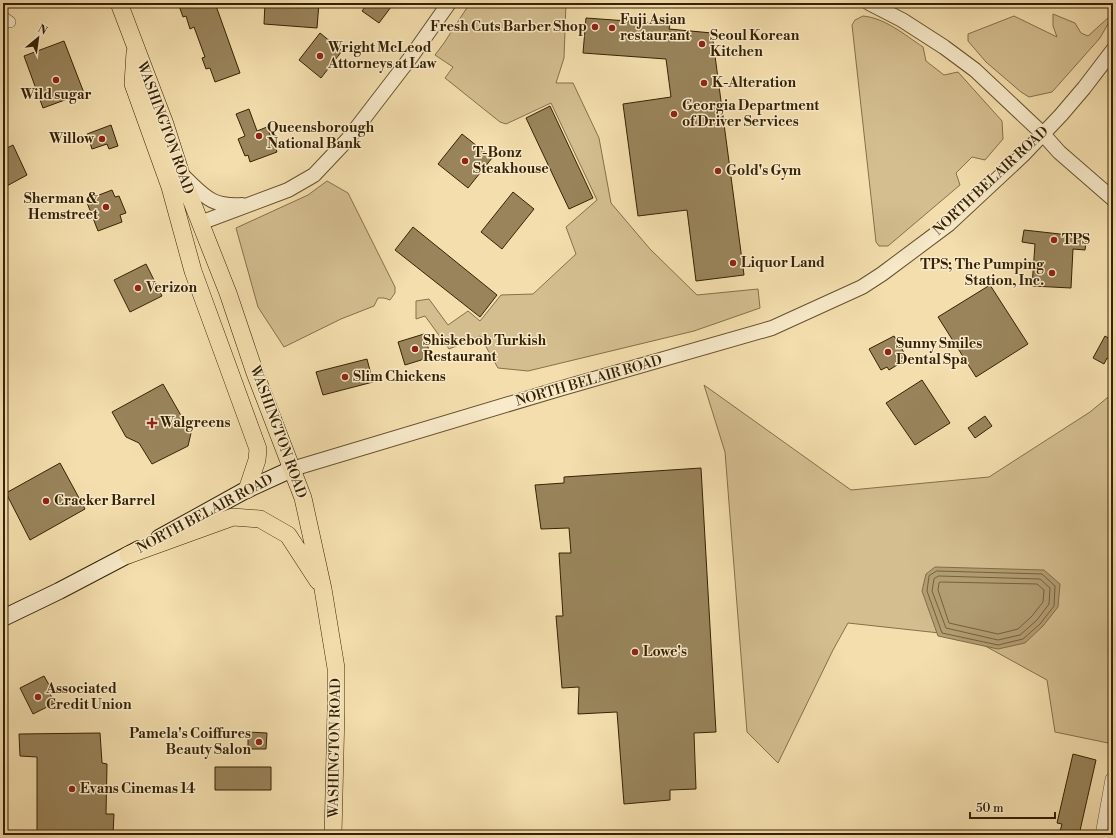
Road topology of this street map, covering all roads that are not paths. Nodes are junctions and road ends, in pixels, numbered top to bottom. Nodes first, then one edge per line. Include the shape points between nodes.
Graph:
1 (119, 3) edge
2 (449, 3) edge
3 (869, 3) edge
4 (136, 46) junction
5 (1113, 50) edge
6 (1043, 134) junction
7 (181, 174) junction
8 (1113, 199) edge
9 (250, 205) junction
10 (200, 223) junction
11 (292, 469) junction
12 (247, 490) junction
13 (128, 555) junction
14 (323, 589) junction
15 (11, 611) edge
16 (3, 618) edge
17 (1111, 779) dead end
18 (333, 835) edge
19 (1101, 835) edge

1 - 4 main road, WASHINGTON ROAD
2 - 9 street via 348,139 314,175 288,190
3 - 6 street via 902,20 956,56
4 - 7 main road, WASHINGTON ROAD
4 - 12 main road, WASHINGTON ROAD via 133,84 170,187 193,271 258,449
5 - 6 street, NORTH BELAIR ROAD via 1084,88
6 - 8 street via 1059,152
6 - 11 street, NORTH BELAIR ROAD via 949,224 882,274 772,328
7 - 9 street via 207,198 217,203 231,206
7 - 10 main road, WASHINGTON ROAD
9 - 10 street
10 - 11 main road, WASHINGTON ROAD
11 - 12 main road, NORTH BELAIR ROAD
11 - 14 main road, WASHINGTON ROAD via 303,498
12 - 13 main road, NORTH BELAIR ROAD
13 - 14 main road via 233,517 260,520 288,535
13 - 15 main road, NORTH BELAIR ROAD via 59,591
14 - 18 main road, WASHINGTON ROAD via 336,668
15 - 16 main road, NORTH BELAIR ROAD
17 - 19 street

